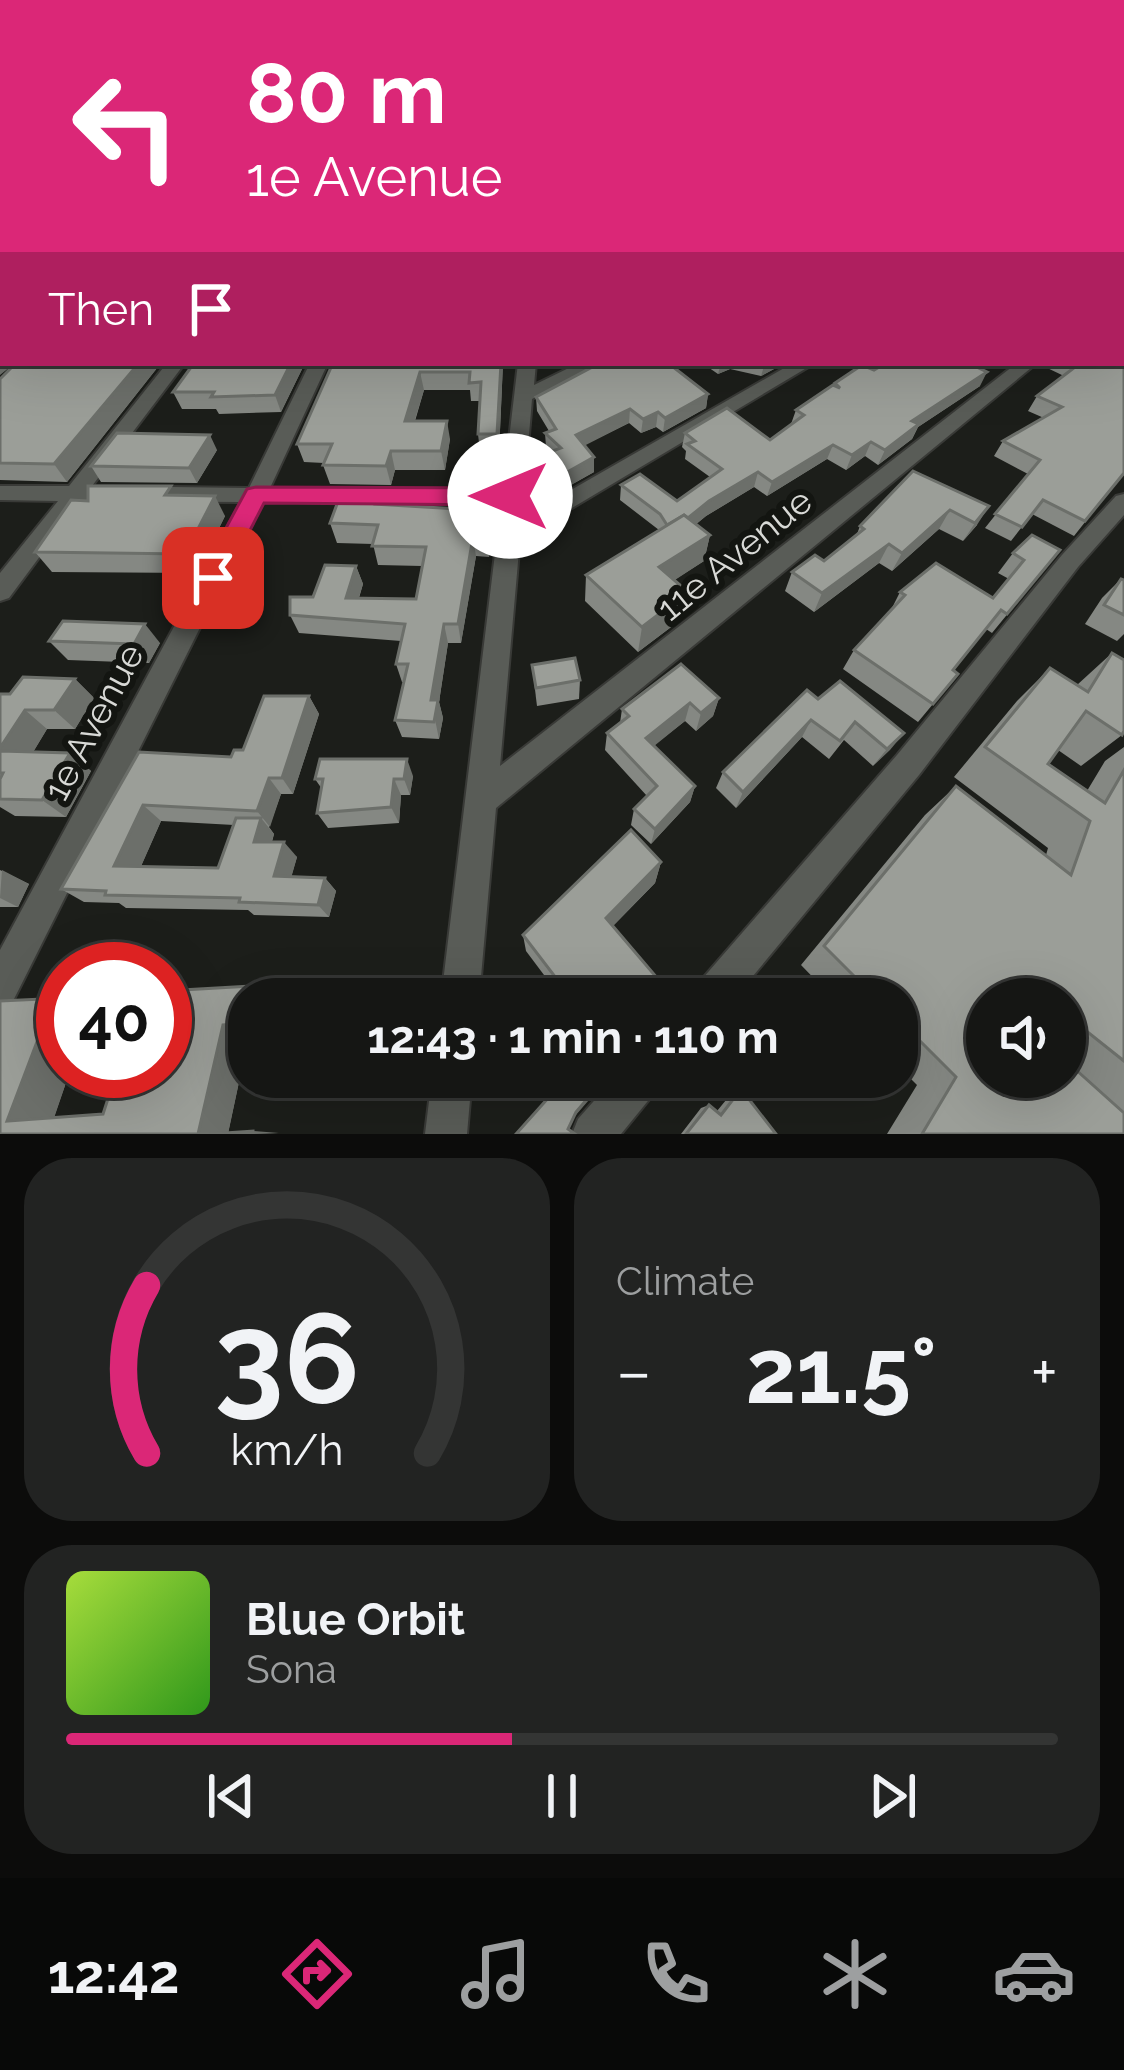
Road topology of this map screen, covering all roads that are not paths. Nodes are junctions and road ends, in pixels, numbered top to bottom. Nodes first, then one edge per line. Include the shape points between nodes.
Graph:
1 (174, 366) edge
2 (318, 366) edge
3 (527, 366) edge
4 (587, 366) edge
5 (801, 366) edge
6 (1024, 366) edge
7 (523, 397) junction
8 (0, 493) edge
9 (74, 493) junction
10 (256, 495) junction
11 (510, 496) junction
12 (1124, 500) edge
13 (506, 537) junction
14 (0, 591) edge
15 (483, 799) junction
16 (10, 948) edge
17 (462, 978) edge
18 (727, 978) edge
19 (0, 988) edge
20 (450, 1098) edge
21 (624, 1098) edge
22 (446, 1134) edge
23 (593, 1134) edge

1 - 9 street
2 - 10 street, 1e Avenue
3 - 7 street
4 - 7 street
5 - 13 street
6 - 15 street, 11e Avenue
7 - 11 street
8 - 9 street
9 - 10 street
9 - 14 street
10 - 11 street
10 - 16 street, 1e Avenue
11 - 13 street
12 - 18 street
13 - 15 street
15 - 17 street
16 - 19 street, 1e Avenue
20 - 22 street
21 - 23 street

